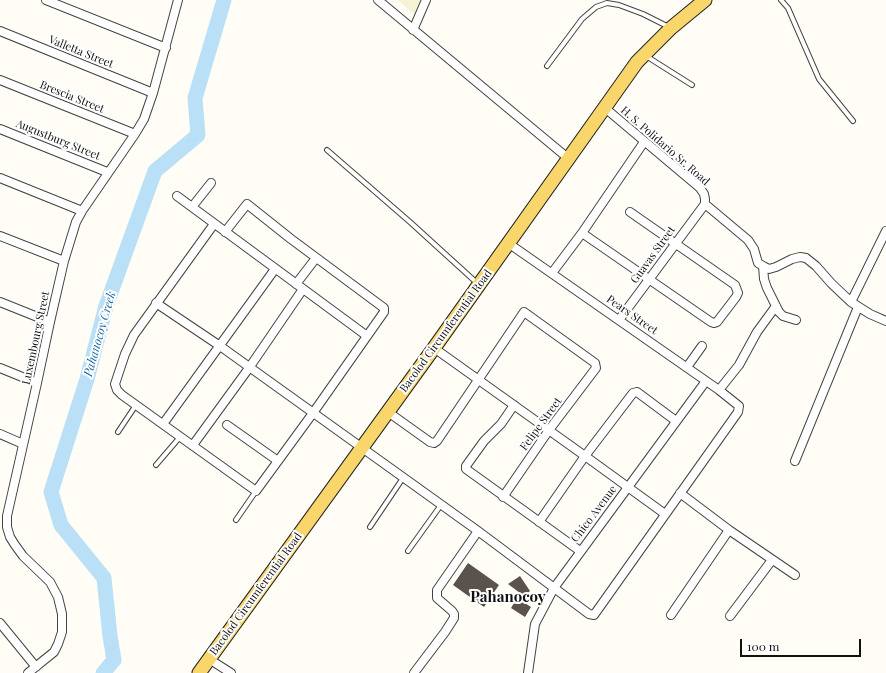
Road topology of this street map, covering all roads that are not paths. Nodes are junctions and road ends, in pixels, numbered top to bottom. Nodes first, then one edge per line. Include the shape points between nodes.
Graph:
1 (46, 0) edge
2 (176, 0) edge
3 (378, 0) edge
4 (426, 0) edge
5 (705, 0) edge
6 (780, 0) edge
7 (671, 28) junction
8 (413, 30) junction
9 (0, 31) edge
10 (166, 48) junction
11 (644, 54) junction
12 (547, 66) dead end
13 (0, 80) edge
14 (692, 85) dead end
15 (153, 93) junction
16 (605, 108) junction
17 (853, 120) dead end
18 (0, 129) edge
19 (135, 134) junction
20 (644, 142) junction
21 (327, 150) dead end
22 (569, 159) junction
23 (107, 172) junction
24 (0, 178) edge
25 (211, 182) dead end
26 (177, 196) dead end
27 (705, 204) junction
28 (192, 207) junction
29 (82, 211) junction
30 (630, 212) dead end
31 (214, 224) junction
32 (886, 231) edge
33 (225, 232) junction
34 (582, 233) junction
35 (0, 236) edge
36 (508, 243) junction
37 (675, 243) junction
38 (316, 258) junction
39 (64, 261) junction
40 (763, 266) junction
41 (276, 269) junction
42 (552, 273) junction
43 (650, 279) junction
44 (479, 285) junction
45 (300, 287) junction
46 (0, 302) edge
47 (851, 302) junction
48 (156, 303) junction
49 (776, 306) junction
50 (858, 307) junction
51 (619, 320) junction
52 (796, 320) dead end
53 (886, 321) edge
54 (50, 322) junction
55 (367, 336) junction
56 (220, 346) junction
57 (702, 346) dead end
58 (434, 348) junction
59 (687, 367) junction
60 (0, 368) edge
61 (249, 368) junction
62 (479, 380) junction
63 (706, 381) junction
64 (38, 383) junction
65 (719, 390) junction
66 (136, 405) junction
67 (514, 405) junction
68 (388, 412) junction
69 (313, 413) junction
70 (676, 421) junction
71 (163, 424) junction
72 (227, 425) dead end
73 (549, 430) junction
74 (118, 432) dead end
75 (0, 434) edge
76 (180, 436) junction
77 (23, 444) junction
78 (193, 446) junction
79 (361, 448) junction
80 (585, 456) junction
81 (278, 461) junction
82 (795, 461) dead end
83 (156, 465) dead end
84 (403, 478) junction
85 (628, 487) junction
86 (256, 491) junction
87 (680, 493) junction
88 (503, 497) junction
89 (441, 505) junction
90 (665, 514) junction
91 (236, 520) dead end
92 (539, 522) junction
93 (370, 527) dead end
94 (729, 530) junction
95 (478, 531) junction
96 (408, 551) dead end
97 (580, 552) junction
98 (772, 560) junction
99 (795, 575) dead end
100 (554, 588) junction
101 (671, 615) dead end
102 (730, 616) dead end
103 (0, 623) edge
104 (209, 659) junction
105 (36, 667) junction
106 (28, 673) edge
107 (200, 673) edge
108 (231, 673) edge
109 (414, 673) edge
110 (528, 673) edge

1 - 10 street
2 - 10 street, Luxembourg Street
3 - 8 street
4 - 8 street
5 - 7 main road, Bacolod Circumferential Road
6 - 17 lane via 788,8 819,78
7 - 11 main road, Bacolod Circumferential Road
7 - 12 lane via 619,5 607,4 596,7 582,19
8 - 22 street
9 - 15 street, Valletta Street
10 - 15 street, Luxembourg Street
11 - 14 lane
11 - 16 main road, Bacolod Circumferential Road
13 - 19 street, Brescia Street
15 - 19 street, Luxembourg Street via 144,119
16 - 20 street, H. S. Polidario Sr. Road
16 - 22 main road, Bacolod Circumferential Road
18 - 23 street, Augustburg Street
19 - 23 street, Luxembourg Street
20 - 27 street, H. S. Polidario Sr. Road via 700,188 706,199
20 - 34 street
21 - 44 lane
22 - 36 main road, Bacolod Circumferential Road
23 - 29 street, Luxembourg Street
24 - 29 street
25 - 28 street
26 - 28 street
27 - 37 street, Guavas Street
27 - 40 street via 748,240 758,263
28 - 31 street
29 - 39 street, Luxembourg Street
30 - 37 street
31 - 33 street
31 - 48 street
32 - 47 street
33 - 38 street via 247,204
33 - 41 street
34 - 42 street
34 - 43 street
35 - 39 street
36 - 42 street, Pears Street
36 - 44 main road, Bacolod Circumferential Road
37 - 43 street, Guavas Street
37 - 43 street via 735,285 738,293 736,297 718,322 714,323
38 - 45 street
38 - 55 street via 384,308 384,312
39 - 54 street, Luxembourg Street
40 - 47 street via 769,269 792,259 806,258
40 - 49 street via 764,279
41 - 45 street
41 - 56 street
42 - 51 street, Pears Street
43 - 51 street, Guavas Street
44 - 58 main road, Bacolod Circumferential Road
45 - 55 street
45 - 61 street
46 - 54 street
47 - 50 street
48 - 56 street
48 - 66 street via 134,335 116,384 117,390
49 - 52 street via 783,316
49 - 65 street via 757,332 739,365
50 - 53 street
50 - 82 street
51 - 59 street, Pears Street
54 - 64 street, Luxembourg Street
55 - 69 street
56 - 61 street
56 - 71 street
57 - 59 street
58 - 62 street
58 - 68 main road, Bacolod Circumferential Road
59 - 63 street, Pears Street
60 - 64 street
61 - 69 street
61 - 78 street
62 - 67 street
62 - 68 street via 434,443
62 - 73 street, Felipe Street via 524,312 597,366
63 - 65 street, Pears Street
63 - 70 street, Chico Avenue
64 - 77 street, Luxembourg Street
65 - 87 street, Pears Street via 739,408
66 - 71 street
66 - 74 lane
67 - 73 street
67 - 88 street via 466,466 468,471
68 - 79 main road, Bacolod Circumferential Road
69 - 79 street
69 - 81 street
70 - 80 street via 637,392 633,393
70 - 85 street, Chico Avenue
71 - 76 street
72 - 81 street
73 - 80 street
73 - 88 street, Felipe Street
75 - 77 street
76 - 78 street
76 - 83 lane
77 - 105 street, Luxembourg Street via 7,516 7,527 10,537 23,556 50,582 58,597 62,614 62,632 58,644 54,652
78 - 86 street
79 - 84 street
79 - 104 main road, Bacolod Circumferential Road
80 - 85 street
80 - 92 street
81 - 86 street
84 - 89 street
84 - 93 lane
85 - 90 street
85 - 97 street, Chico Avenue
86 - 91 lane
87 - 90 street
87 - 94 street
88 - 92 street
89 - 95 street
89 - 96 lane
90 - 100 street via 594,615
92 - 97 street
94 - 98 street
94 - 101 street
95 - 100 street
95 - 109 street via 437,590 437,598 452,611 454,618
97 - 100 street, Chico Avenue
98 - 99 street
98 - 102 street
100 - 110 street, Chico Avenue via 535,624
103 - 105 street
104 - 107 main road, Bacolod Circumferential Road
104 - 108 street
105 - 106 street, Luxembourg Street

